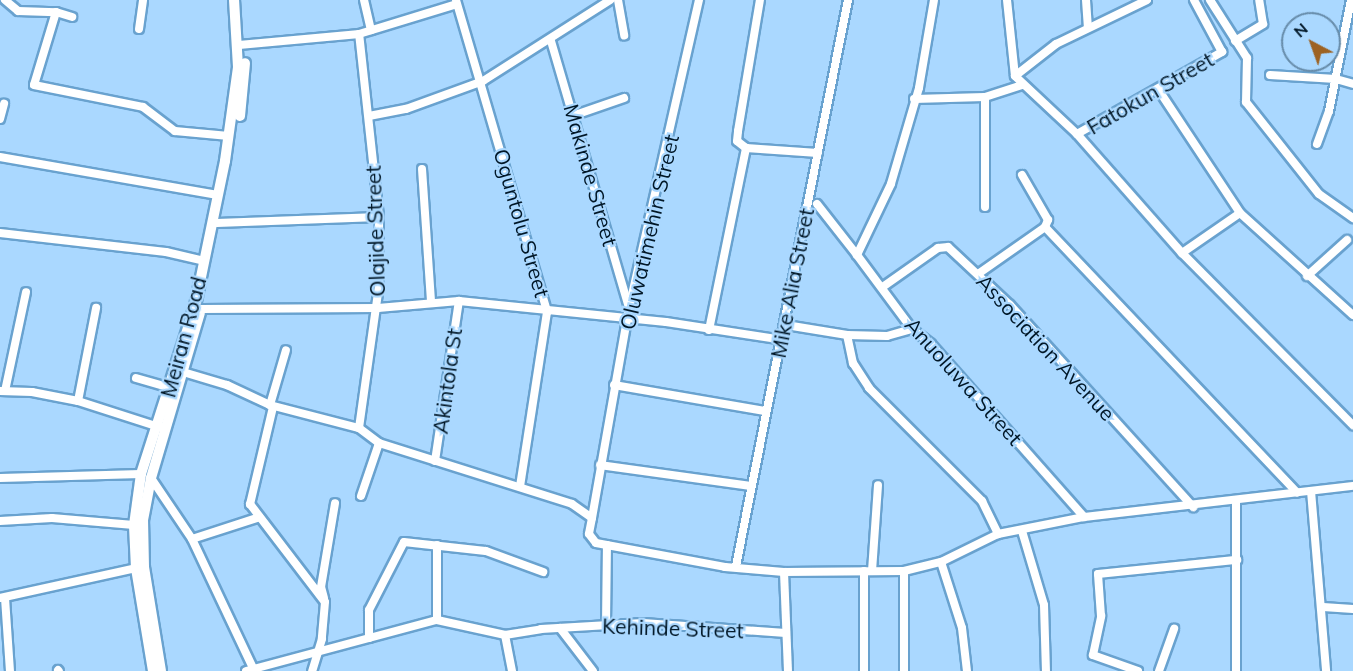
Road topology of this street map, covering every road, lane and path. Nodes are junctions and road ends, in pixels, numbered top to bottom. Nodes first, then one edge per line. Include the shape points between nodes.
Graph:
1 (5, 0) edge
2 (143, 0) edge
3 (234, 0) edge
4 (239, 0) edge
5 (364, 0) edge
6 (610, 0) edge
7 (618, 0) edge
8 (699, 0) edge
9 (760, 0) edge
10 (848, 0) edge
11 (934, 0) edge
12 (1008, 0) edge
13 (1086, 0) edge
14 (1147, 0) edge
15 (1194, 0) edge
16 (1210, 0) edge
17 (1259, 0) edge
18 (1351, 0) edge
19 (457, 2) edge
20 (56, 12) junction
21 (72, 17) dead end
22 (1088, 26) junction
23 (139, 29) dead end
24 (371, 30) junction
25 (359, 34) junction
26 (624, 35) dead end
27 (551, 41) junction
28 (1234, 41) junction
29 (242, 45) junction
30 (1270, 75) dead end
31 (1015, 76) junction
32 (241, 77) junction
33 (1336, 79) junction
34 (483, 81) junction
35 (1353, 84) edge
36 (1022, 85) junction
37 (1158, 89) junction
38 (984, 97) junction
39 (624, 98) dead end
40 (914, 99) junction
41 (4, 104) dead end
42 (575, 115) junction
43 (369, 116) junction
44 (0, 119) edge
45 (1077, 134) junction
46 (229, 136) junction
47 (1317, 144) dead end
48 (746, 148) junction
49 (818, 153) junction
50 (0, 157) edge
51 (422, 169) dead end
52 (1022, 175) dead end
53 (218, 195) junction
54 (817, 204) dead end
55 (985, 207) dead end
56 (1240, 213) junction
57 (379, 218) junction
58 (1353, 218) edge
59 (217, 223) junction
60 (1046, 227) junction
61 (0, 233) edge
62 (1347, 240) dead end
63 (1182, 253) junction
64 (857, 255) junction
65 (204, 261) junction
66 (978, 274) junction
67 (1307, 276) junction
68 (884, 286) junction
69 (26, 292) dead end
70 (431, 301) junction
71 (459, 301) junction
72 (96, 308) dead end
73 (378, 308) junction
74 (630, 308) junction
75 (201, 309) junction
76 (547, 312) junction
77 (1353, 315) edge
78 (628, 319) junction
79 (786, 325) junction
80 (912, 329) junction
81 (709, 330) junction
82 (847, 335) junction
83 (783, 340) junction
84 (286, 350) dead end
85 (183, 372) junction
86 (135, 378) dead end
87 (614, 385) junction
88 (170, 388) junction
89 (2, 391) edge
90 (78, 401) junction
91 (272, 406) junction
92 (765, 411) junction
93 (1351, 421) edge
94 (162, 428) junction
95 (359, 428) junction
96 (379, 443) junction
97 (435, 461) junction
98 (600, 465) junction
99 (146, 476) junction
100 (0, 478) edge
101 (878, 485) dead end
102 (520, 486) junction
103 (751, 486) junction
104 (1353, 486) edge
105 (1311, 491) junction
106 (1297, 493) junction
107 (361, 496) dead end
108 (1236, 502) junction
109 (335, 503) dead end
110 (1193, 507) junction
111 (260, 517) junction
112 (1084, 517) junction
113 (592, 518) junction
114 (0, 521) edge
115 (134, 525) junction
116 (1022, 531) junction
117 (998, 534) junction
118 (192, 539) junction
119 (437, 545) junction
120 (607, 545) junction
121 (1238, 560) junction
122 (942, 562) junction
123 (736, 566) junction
124 (136, 568) junction
125 (868, 571) junction
126 (904, 571) junction
127 (543, 572) dead end
128 (784, 572) junction
129 (3, 598) edge
130 (325, 602) junction
131 (1323, 607) junction
132 (1353, 609) edge
133 (437, 620) junction
134 (606, 624) junction
135 (560, 628) junction
136 (1174, 629) dead end
137 (786, 633) junction
138 (505, 635) junction
139 (369, 639) junction
140 (316, 650) junction
141 (250, 670) edge
142 (10, 671) edge
143 (153, 671) edge
144 (161, 671) edge
145 (312, 671) edge
146 (512, 671) edge
147 (593, 671) edge
148 (788, 671) edge
149 (864, 671) edge
150 (904, 671) edge
151 (967, 671) edge
152 (1046, 671) edge
153 (1138, 671) edge
154 (1159, 671) edge
155 (1236, 671) edge
156 (1326, 671) edge

1 - 20 street via 18,11
2 - 23 street
3 - 29 main road, Meiran Road
4 - 29 main road, Meiran Road
5 - 24 street
6 - 27 street
7 - 26 street
8 - 74 street, Oluwatimehin Street
9 - 48 street via 738,131 738,141
10 - 49 street, Mike Alia Street
11 - 40 street
12 - 31 street
13 - 22 street
14 - 22 street
15 - 37 street, Fatokun Street via 1222,52
16 - 28 street
17 - 28 street, Fatokun Street via 1264,21 1261,26
18 - 33 street
19 - 24 street
19 - 34 street, Oguntolu Street
20 - 21 street
20 - 46 street via 34,85 143,107 175,131
22 - 31 street via 1037,57
24 - 25 street
25 - 29 street
25 - 43 street, Olajide Street
27 - 34 street
27 - 42 street, Makinde Street
28 - 58 street via 1246,58 1246,102 1319,194
29 - 32 main road, Meiran Road
30 - 33 street
31 - 36 street
32 - 46 main road, Meiran Road
32 - 59 main road, Meiran Road
33 - 35 street
33 - 47 street
34 - 43 street via 406,109
34 - 76 street, Oguntolu Street
36 - 38 street
36 - 45 street
37 - 45 street, Fatokun Street
37 - 56 street
38 - 40 street
38 - 55 street
39 - 42 street
40 - 64 street via 891,184
41 - 44 street
42 - 74 street, Makinde Street
43 - 57 street, Olajide Street
45 - 63 street
46 - 53 main road, Meiran Road
48 - 49 street
48 - 81 street
49 - 79 street, Mike Alia Street
50 - 53 street
51 - 70 street
52 - 60 street via 1048,220
53 - 65 main road, Meiran Road
54 - 64 street, Anuoluwa Street
56 - 63 street
56 - 67 street
57 - 59 street
57 - 73 street, Olajide Street
59 - 75 main road, Meiran Road
60 - 66 street
60 - 106 street
61 - 65 street via 166,252
62 - 67 street
63 - 93 street
64 - 68 street, Anuoluwa Street
65 - 88 main road, Meiran Road
66 - 68 street, Association Avenue via 948,247 938,248
66 - 110 street, Association Avenue
67 - 77 street
68 - 80 street, Anuoluwa Street
69 - 89 street
70 - 71 street
70 - 73 street
71 - 76 street
71 - 97 street, Akintola St
72 - 90 street
73 - 75 street
73 - 95 street, Olajide Street
74 - 78 street, Oluwatimehin Street
75 - 85 main road, Meiran Road
76 - 78 street
76 - 102 street, Oguntolu Street
78 - 81 street
78 - 87 street, Oluwatimehin Street
79 - 82 street
79 - 83 street, Mike Alia Street
80 - 82 street via 887,336
80 - 112 street, Anuoluwa Street via 931,344
81 - 83 street
82 - 117 street via 853,363 870,388 982,501
83 - 92 street, Mike Alia Street
84 - 91 street
85 - 91 street via 227,385
85 - 94 main road, Meiran Road
86 - 88 street
87 - 92 street
87 - 98 street, Oluwatimehin Street
88 - 94 main road, Meiran Road
89 - 90 street
90 - 94 street
91 - 95 street
91 - 111 street via 250,504
92 - 103 street, Mike Alia Street
94 - 99 main road, Meiran Road
95 - 96 street
96 - 97 street
96 - 107 street
97 - 102 street
98 - 103 street
98 - 113 street, Oluwatimehin Street
99 - 100 street
99 - 115 main road, Meiran Road
99 - 118 street
99 - 144 main road, Meiran Road via 142,542
101 - 125 street
102 - 113 street via 572,504
103 - 123 street, Mike Alia Street
104 - 105 street
105 - 106 street
105 - 131 street
106 - 108 street
108 - 110 street
108 - 121 street
109 - 130 street via 321,587
110 - 112 street
111 - 118 street
111 - 130 street
112 - 116 street
113 - 120 street via 592,540
114 - 115 street via 52,518
115 - 124 main road, Meiran Road
116 - 117 street
116 - 152 street via 1040,585 1047,626
117 - 122 street
118 - 141 street
119 - 127 street via 494,553
119 - 133 street
119 - 139 street via 410,541 399,546 369,610
120 - 123 street
120 - 134 street
121 - 153 street via 1098,574 1101,616 1094,655
121 - 155 street
122 - 126 street
122 - 151 street via 962,628
123 - 128 street
124 - 129 street
124 - 143 main road, Meiran Road
125 - 126 street
125 - 128 street
125 - 149 street
126 - 150 street
128 - 137 street
129 - 142 street
130 - 140 street via 322,639
131 - 132 street
131 - 156 street
133 - 138 street, Kehinde Street
133 - 139 street, Kehinde Street
134 - 135 street, Kehinde Street
134 - 137 street, Kehinde Street
135 - 138 street, Kehinde Street
135 - 147 street
136 - 154 street
137 - 148 street
138 - 146 street
139 - 140 street, Kehinde Street
140 - 141 street, Kehinde Street
140 - 145 street

